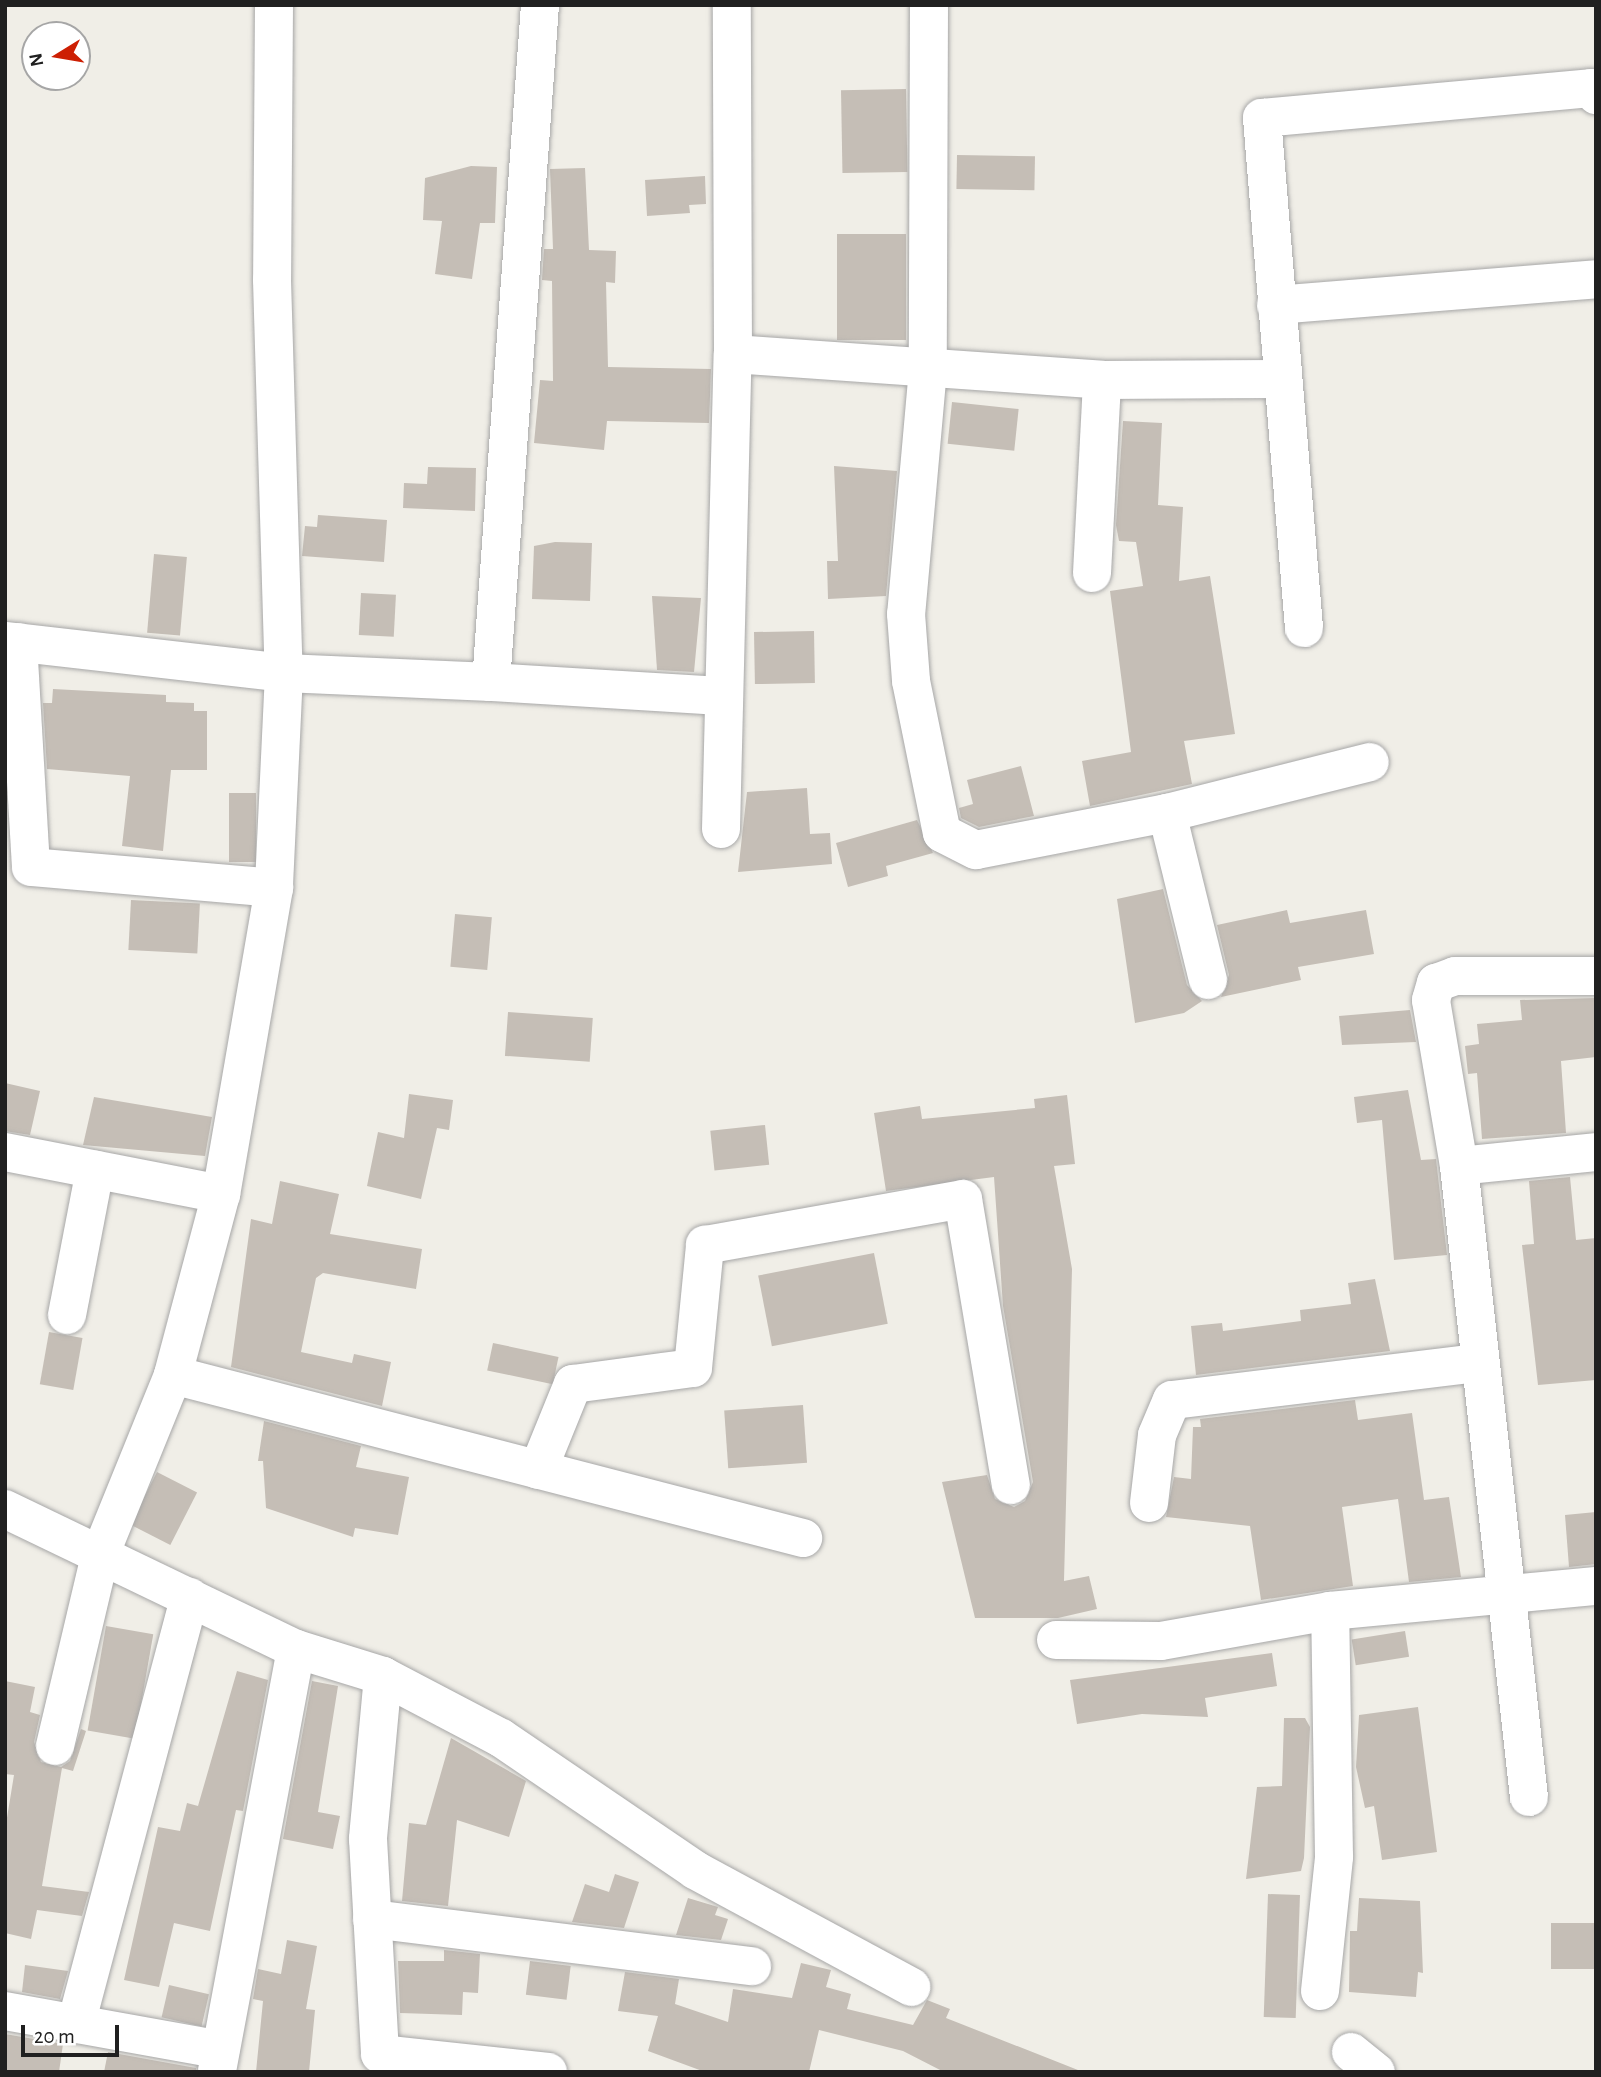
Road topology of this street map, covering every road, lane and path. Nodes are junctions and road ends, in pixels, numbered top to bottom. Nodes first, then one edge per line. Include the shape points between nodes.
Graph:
1 (274, 5) edge
2 (540, 5) edge
3 (732, 5) edge
4 (929, 5) edge
5 (1596, 95) edge
6 (1596, 279) edge
7 (1276, 305) junction
8 (733, 354) junction
9 (928, 369) junction
10 (1283, 379) junction
11 (1101, 380) junction
12 (1092, 573) dead end
13 (1304, 628) dead end
14 (11, 641) edge
15 (284, 673) junction
16 (491, 682) junction
17 (723, 696) junction
18 (1370, 762) dead end
19 (1167, 813) junction
20 (721, 829) dead end
21 (274, 888) junction
22 (1596, 976) edge
23 (1208, 979) dead end
24 (5, 1152) edge
25 (1596, 1152) edge
26 (1459, 1166) junction
27 (95, 1170) junction
28 (221, 1194) junction
29 (67, 1315) dead end
30 (1476, 1363) junction
31 (173, 1375) junction
32 (538, 1469) junction
33 (1011, 1485) dead end
34 (1149, 1503) dead end
35 (5, 1509) edge
36 (803, 1538) dead end
37 (100, 1555) junction
38 (1596, 1586) edge
39 (1510, 1594) junction
40 (190, 1597) junction
41 (1330, 1611) junction
42 (1056, 1640) dead end
43 (296, 1649) junction
44 (383, 1676) junction
45 (55, 1746) dead end
46 (1529, 1797) dead end
47 (372, 1919) junction
48 (752, 1966) dead end
49 (911, 1987) dead end
50 (1320, 1991) dead end
51 (5, 2011) edge
52 (76, 2024) junction
53 (219, 2061) edge
54 (380, 2063) edge
55 (548, 2072) edge

1 - 15 street via 272,281
2 - 16 street
3 - 8 street
4 - 9 street
5 - 7 street via 1591,88 1262,118
6 - 7 street
7 - 10 street
8 - 9 street
8 - 17 street
9 - 11 street
9 - 19 street via 906,614 911,681 942,833 976,850
10 - 11 street
10 - 13 street
11 - 12 street
14 - 15 street
14 - 21 street via 31,867
15 - 16 street
15 - 21 street
16 - 17 street
17 - 20 street
18 - 19 street
19 - 23 street
21 - 28 street
22 - 26 street via 1455,976 1436,983 1431,1000
24 - 27 street
25 - 26 street
26 - 30 street
27 - 28 street
27 - 29 street
28 - 31 street
30 - 34 street via 1172,1400 1157,1436
30 - 39 street
31 - 32 street
31 - 37 street
32 - 33 street via 573,1384 693,1368 705,1245 963,1199
32 - 36 street
35 - 37 street
37 - 40 street
37 - 45 street
38 - 39 street
39 - 41 street
39 - 46 street
40 - 43 street
40 - 52 street
41 - 42 street via 1161,1641
41 - 50 street via 1334,1857
43 - 44 street
43 - 53 street
44 - 47 street via 368,1839
44 - 49 street via 501,1738 695,1870
47 - 48 street
47 - 54 street
51 - 52 street
52 - 53 street
54 - 55 street

